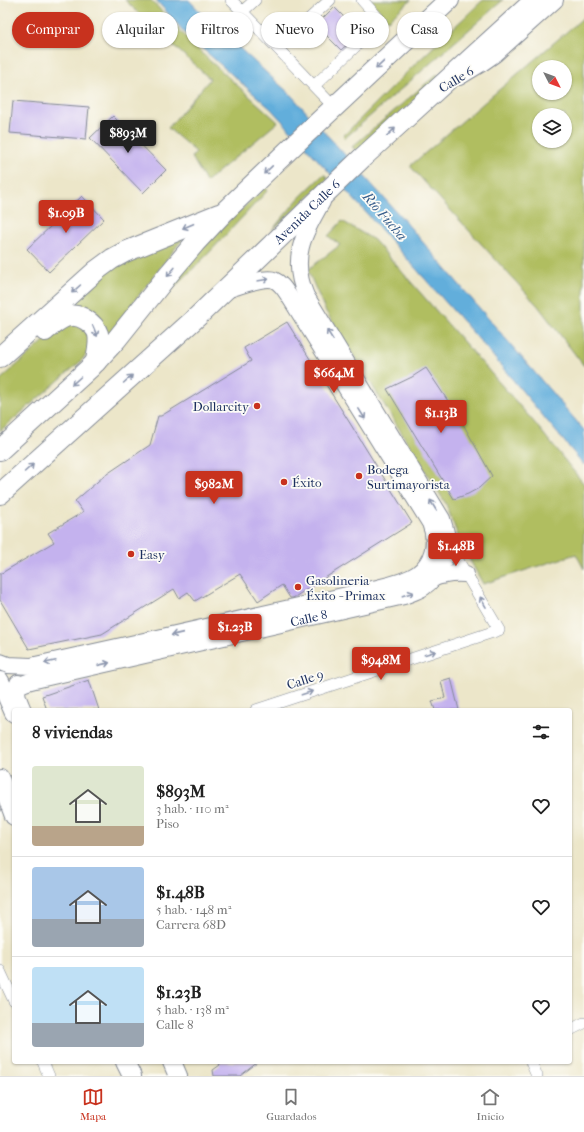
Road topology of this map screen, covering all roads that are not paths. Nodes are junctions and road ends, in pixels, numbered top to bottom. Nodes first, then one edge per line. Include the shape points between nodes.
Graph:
1 (231, 0) edge
2 (255, 0) edge
3 (330, 0) edge
4 (362, 0) edge
5 (449, 0) edge
6 (535, 0) edge
7 (547, 0) edge
8 (555, 0) edge
9 (242, 12) joint
10 (317, 12) edge
11 (253, 23) edge
12 (261, 32) edge
13 (277, 48) edge
14 (314, 86) junction
15 (432, 93) junction
16 (329, 112) junction
17 (331, 187) junction
18 (224, 212) junction
19 (226, 290) junction
20 (0, 357) edge
21 (96, 362) junction
22 (0, 371) edge
23 (0, 450) edge
24 (0, 494) edge
25 (432, 527) junction
26 (447, 541) junction
27 (466, 574) junction
28 (432, 579) junction
29 (0, 662) edge
30 (31, 666) junction
31 (0, 681) edge
32 (16, 703) edge
33 (262, 708) edge
34 (0, 778) edge
35 (12, 811) edge
36 (0, 971) edge
37 (12, 997) edge
38 (584, 1023) edge
39 (572, 1029) edge
40 (44, 1064) edge
41 (126, 1064) edge
42 (173, 1064) edge
43 (532, 1064) edge
44 (49, 1076) edge
45 (132, 1076) edge
46 (178, 1076) edge
47 (537, 1076) edge

1 - 9 street
2 - 9 street
3 - 10 street
4 - 14 street via 381,21
5 -> 16 highway
6 - 15 highway, Avenida Calle 6
7 - 15 street, Calle 6 via 502,40
8 - 15 street, Calle 6 via 505,46
11 - 12 street
13 - 14 street
14 - 16 street
17 -> 15 highway, Avenida Calle 6
16 -> 18 highway
17 - 19 highway, Avenida Calle 6
26 -> 17 street via 442,519 302,289 298,266 301,245 306,230
18 -> 20 highway via 112,259
18 -> 21 highway
24 -> 19 highway, Avenida Calle 6
19 -> 25 street via 266,279 272,279 285,290
22 -> 21 highway via 56,322 77,315 95,327 98,334
21 -> 23 highway
25 - 26 street
25 -> 30 street, Calle 8 via 434,545 428,562 415,576 396,583
26 - 27 street
26 - 28 street, Calle 8 via 444,558
27 - 28 street via 448,574
33 -> 27 street, Calle 9 via 499,630
32 -> 28 street, Calle 8 via 25,682 404,596 416,592
29 - 30 street, Calle 8
30 - 32 street via 22,675
31 - 32 main road
34 - 35 main road
36 - 37 street
38 - 39 street
40 - 44 street
41 - 45 main road
42 - 46 main road
43 - 47 street

